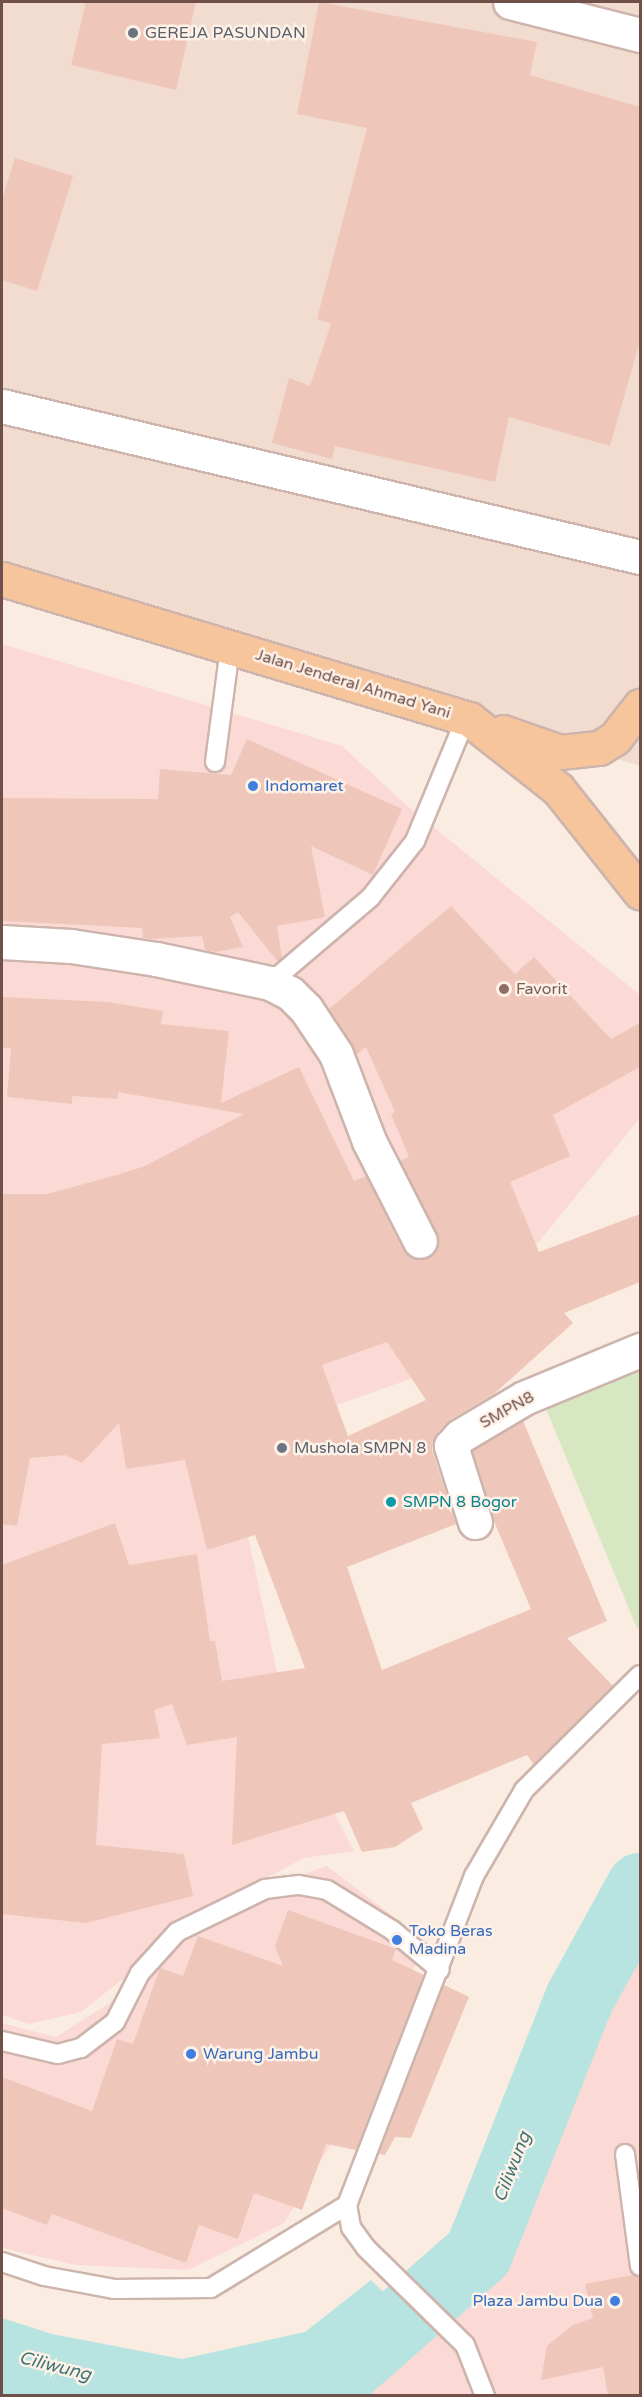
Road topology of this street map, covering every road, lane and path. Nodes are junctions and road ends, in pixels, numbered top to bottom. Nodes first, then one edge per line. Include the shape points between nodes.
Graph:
1 (510, 2) edge
2 (640, 35) edge
3 (2, 406) edge
4 (640, 557) edge
5 (2, 579) edge
6 (230, 648) junction
7 (640, 706) edge
8 (467, 719) junction
9 (215, 762) dead end
10 (640, 892) edge
11 (2, 942) edge
12 (270, 983) junction
13 (420, 1240) dead end
14 (640, 1350) edge
15 (474, 1522) dead end
16 (640, 1675) edge
17 (440, 1970) junction
18 (2, 2041) edge
19 (625, 2154) dead end
20 (347, 2205) junction
21 (2, 2262) edge
22 (640, 2266) edge
23 (485, 2396) edge

1 - 2 street
3 - 4 street
5 - 6 main road, Jalan Jenderal Ahmad Yani
6 - 8 main road, Jalan Jenderal Ahmad Yani
6 - 9 lane
7 - 8 main road via 615,738 599,748 577,752 560,752
8 - 10 main road, Jalan Jenderal Ahmad Yani via 558,789
8 - 12 lane via 415,841 363,906
11 - 12 street via 124,954
12 - 13 street via 290,993 306,1009 336,1054 369,1141
14 - 15 street, SMPN8 via 525,1398 460,1436 451,1446
16 - 17 lane via 524,1790 474,1876
17 - 18 lane via 392,1930 327,1890 299,1885 265,1889 177,1932 140,1974 115,2022 81,2048 58,2054
17 - 20 lane
19 - 22 lane
20 - 21 lane via 211,2288 114,2289 44,2276
20 - 23 lane via 351,2227 366,2248 465,2345

